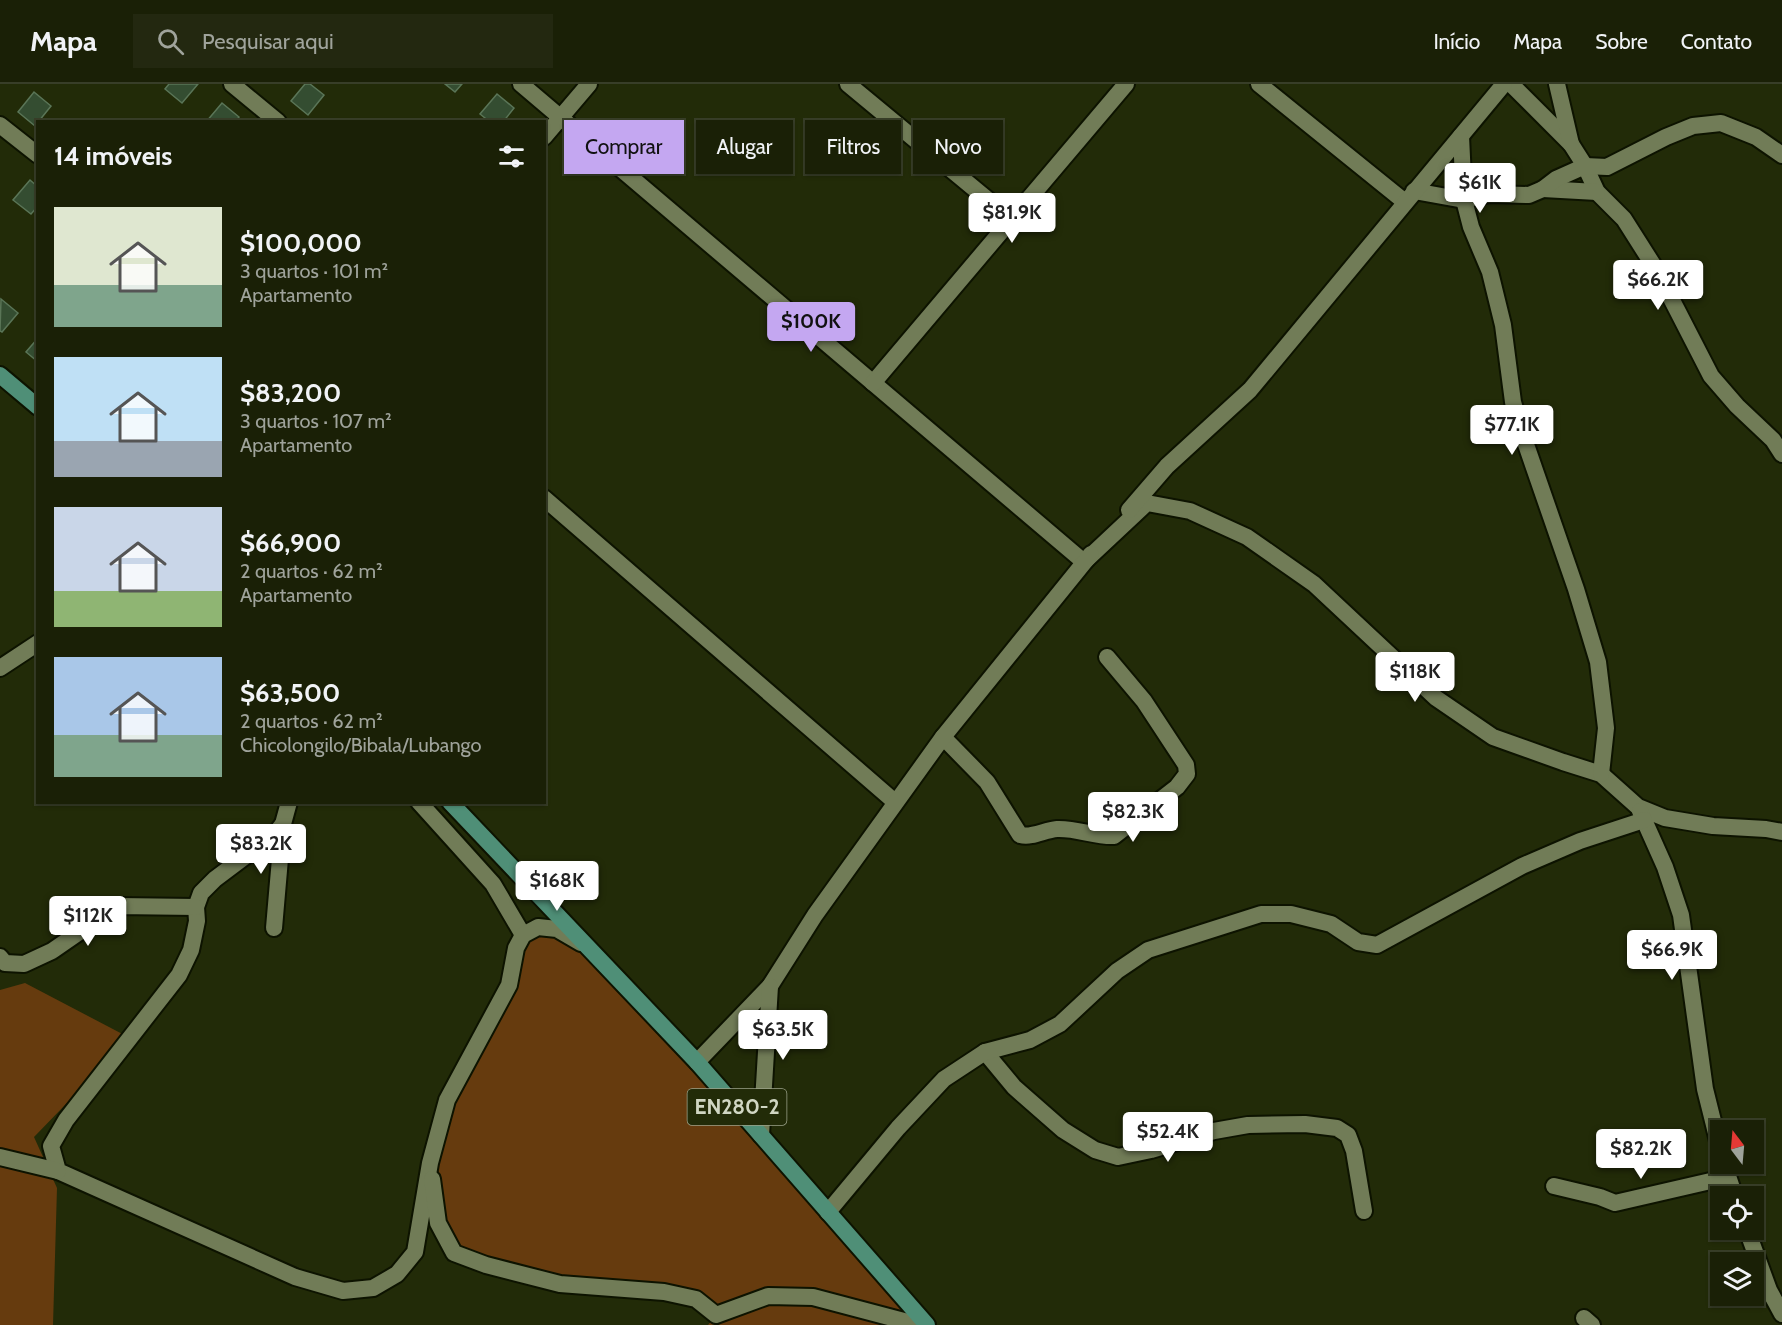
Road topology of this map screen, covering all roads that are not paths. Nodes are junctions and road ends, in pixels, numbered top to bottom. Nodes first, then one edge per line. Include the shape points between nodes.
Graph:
1 (232, 84) edge
2 (521, 84) edge
3 (589, 84) edge
4 (848, 84) edge
5 (1126, 84) edge
6 (1259, 84) edge
7 (1504, 84) edge
8 (1512, 84) edge
9 (1557, 84) edge
10 (561, 117) junction
11 (276, 120) edge
12 (0, 125) edge
13 (546, 135) edge
14 (1461, 136) junction
15 (1571, 144) junction
16 (36, 153) edge
17 (1782, 155) edge
18 (1585, 166) junction
19 (1543, 189) junction
20 (1597, 192) junction
21 (1410, 196) junction
22 (1464, 200) junction
23 (1011, 219) junction
24 (0, 375) edge
25 (873, 383) junction
26 (36, 405) edge
27 (1782, 454) edge
28 (546, 500) edge
29 (1084, 562) junction
30 (36, 644) edge
31 (1107, 657) dead end
32 (0, 668) edge
33 (943, 736) junction
34 (1601, 774) junction
35 (895, 802) junction
36 (288, 804) edge
37 (421, 804) edge
38 (452, 804) edge
39 (1641, 814) junction
40 (283, 824) junction
41 (1782, 832) edge
42 (196, 907) junction
43 (274, 928) dead end
44 (523, 935) junction
45 (587, 947) junction
46 (0, 957) edge
47 (770, 986) junction
48 (985, 1053) junction
49 (697, 1062) junction
50 (1713, 1120) edge
51 (761, 1135) junction
52 (0, 1157) edge
53 (429, 1163) junction
54 (58, 1171) junction
55 (1713, 1174) edge
56 (1554, 1186) dead end
57 (1364, 1211) dead end
58 (828, 1212) junction
59 (1750, 1240) edge
60 (1782, 1314) edge
61 (717, 1320) edge
62 (919, 1325) edge
63 (927, 1325) edge

1 - 11 street
2 - 10 street
3 - 10 street
4 - 23 street
5 - 23 street
6 - 21 street
7 - 14 street
8 - 15 street
9 - 15 street
10 - 13 street
10 - 25 street
12 - 16 street
14 - 21 street
14 - 22 street
15 - 18 street
17 - 18 street via 1756,137 1721,123 1693,126 1606,167
18 - 19 street
18 - 20 street
19 - 20 street
19 - 22 street via 1529,195 1489,194
20 - 27 street via 1624,219 1657,271 1711,376
21 - 22 street
21 - 29 street via 1250,390 1167,466
22 - 34 street via 1503,325 1513,402 1521,430 1598,662 1606,728
23 - 25 street
24 - 26 main road
25 - 29 street
28 - 35 street
29 - 33 street
29 - 34 street via 1147,503 1190,511 1247,537 1314,584 1436,699 1493,737
30 - 32 street
31 - 33 street via 1144,701 1186,765 1187,774 1177,787 1114,836 1056,829 1028,837 1020,835 987,782
33 - 35 street
34 - 39 street
35 - 47 street
36 - 40 street
37 - 44 street via 493,884
38 - 45 main road, EN280-2
39 - 41 street
39 - 48 street via 1522,866 1377,945 1358,942 1331,924 1291,914 1261,914 1148,950 1117,971 1060,1024 1030,1040
39 - 50 street via 1681,915
40 - 42 street via 215,879 201,893
40 - 43 street
42 - 46 street via 117,906 52,951 24,964 5,963
42 - 54 street via 191,950 179,975 66,1120 51,1146
44 - 45 street via 538,927 557,929
44 - 53 street via 516,948 509,985 447,1100
45 - 49 main road, EN280-2
47 - 49 street
47 - 51 street
48 - 57 street via 1014,1088 1063,1130 1095,1150 1118,1157 1248,1125 1337,1128 1348,1135 1354,1151
48 - 58 street via 944,1079
49 - 51 main road, EN280-2
51 - 58 main road, EN280-2
52 - 54 street
53 - 54 street via 415,1251 397,1274 373,1288 343,1291 295,1277
53 - 61 street via 438,1223 454,1253 560,1284 664,1292 696,1299
55 - 56 street via 1615,1203
58 - 63 main road, EN280-2
59 - 60 street via 1768,1290
61 - 62 street via 768,1296 813,1297

